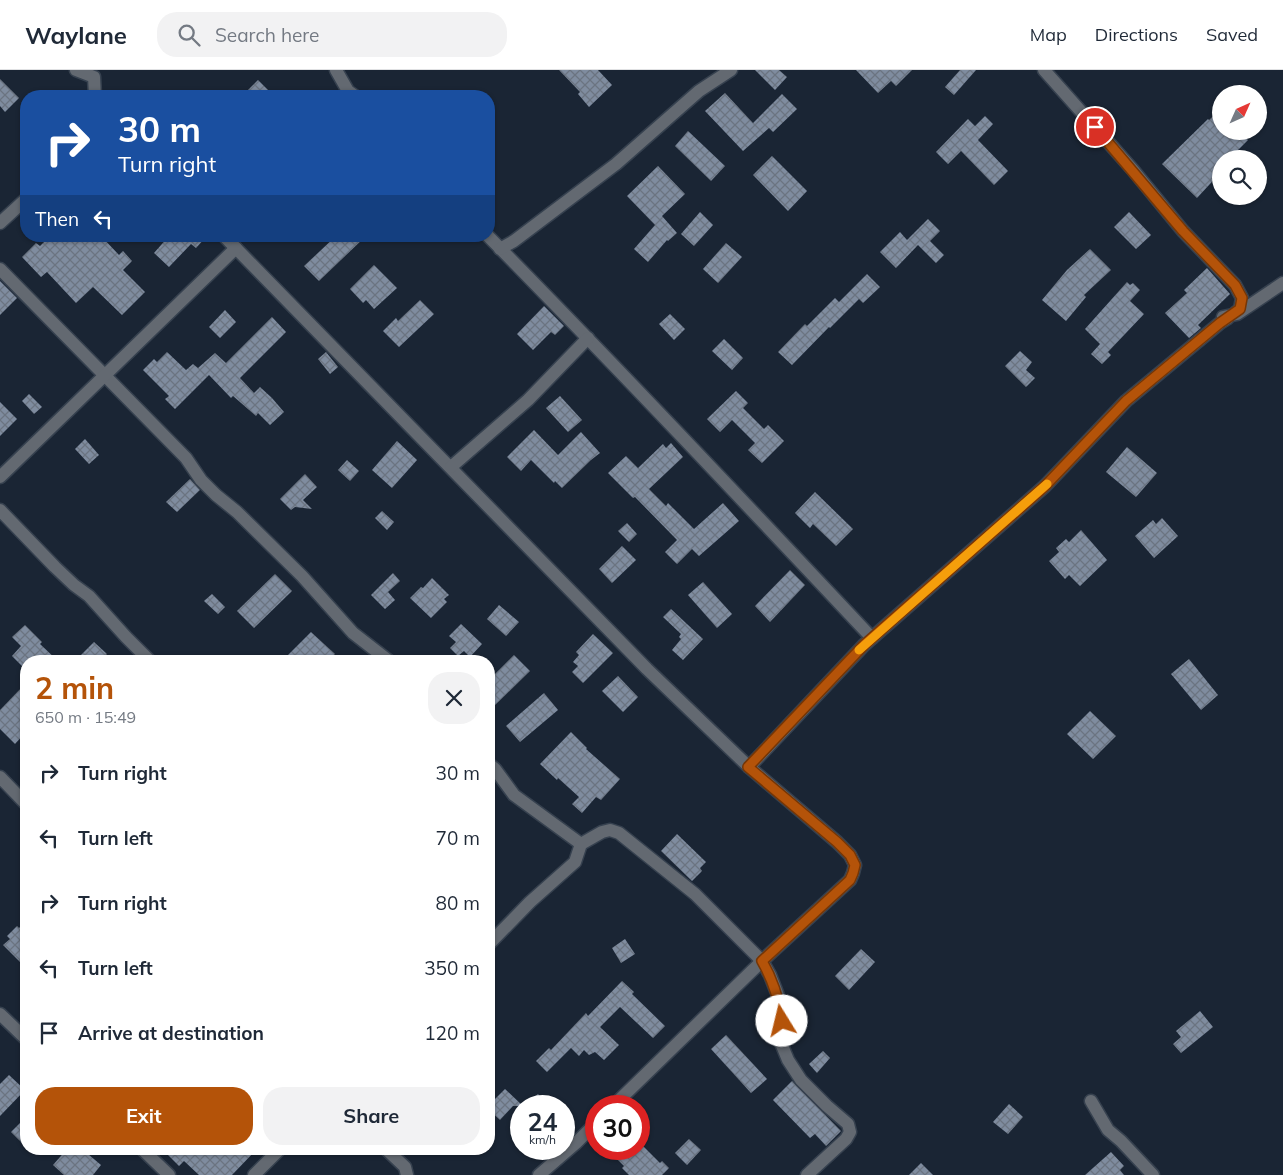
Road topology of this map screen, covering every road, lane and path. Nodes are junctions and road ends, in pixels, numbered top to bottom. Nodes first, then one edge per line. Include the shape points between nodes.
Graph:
1 (76, 70) edge
2 (336, 70) edge
3 (731, 70) edge
4 (1044, 70) edge
5 (95, 90) edge
6 (347, 90) edge
7 (20, 204) edge
8 (0, 223) edge
9 (230, 242) edge
10 (494, 242) edge
11 (236, 248) junction
12 (500, 249) junction
13 (0, 269) edge
14 (1283, 283) edge
15 (1229, 317) junction
16 (588, 338) junction
17 (105, 375) junction
18 (451, 467) junction
19 (0, 477) edge
20 (0, 510) edge
21 (872, 638) junction
22 (144, 655) edge
23 (381, 655) edge
24 (748, 767) junction
25 (495, 769) edge
26 (0, 777) edge
27 (20, 798) edge
28 (581, 844) junction
29 (495, 938) edge
30 (762, 961) junction
31 (0, 1014) edge
32 (20, 1033) edge
33 (624, 1095) edge
34 (1091, 1101) dead end
35 (585, 1134) edge
36 (148, 1155) edge
37 (274, 1155) edge
38 (392, 1155) edge
39 (169, 1175) edge
40 (254, 1175) edge
41 (407, 1175) edge
42 (539, 1175) edge
43 (807, 1175) edge
44 (1153, 1175) edge

1 - 5 street via 94,77
2 - 6 street
3 - 12 street via 699,91 616,164
4 - 15 street via 1183,231 1235,285 1242,298 1240,309
7 - 8 street
9 - 11 street
10 - 12 street
11 - 17 street
11 - 18 street
12 - 16 street
13 - 17 street
14 - 15 street
15 - 21 street via 1126,401 1045,486
16 - 18 street via 528,400
16 - 21 street
17 - 19 street
17 - 23 street via 186,458 201,480 289,563 353,633
18 - 24 street via 647,670
20 - 22 street via 55,567 89,596
21 - 24 street
24 - 30 street via 837,842 855,865 850,880
25 - 28 street via 514,795
26 - 27 street
28 - 29 street via 575,862
28 - 30 street via 602,832 619,833 695,894
30 - 33 street
30 - 43 street via 779,998 781,1044 788,1060 801,1080 848,1124 850,1132
31 - 32 street
34 - 44 street via 1108,1130
35 - 42 street
36 - 39 street
37 - 40 street
38 - 41 street via 405,1167

